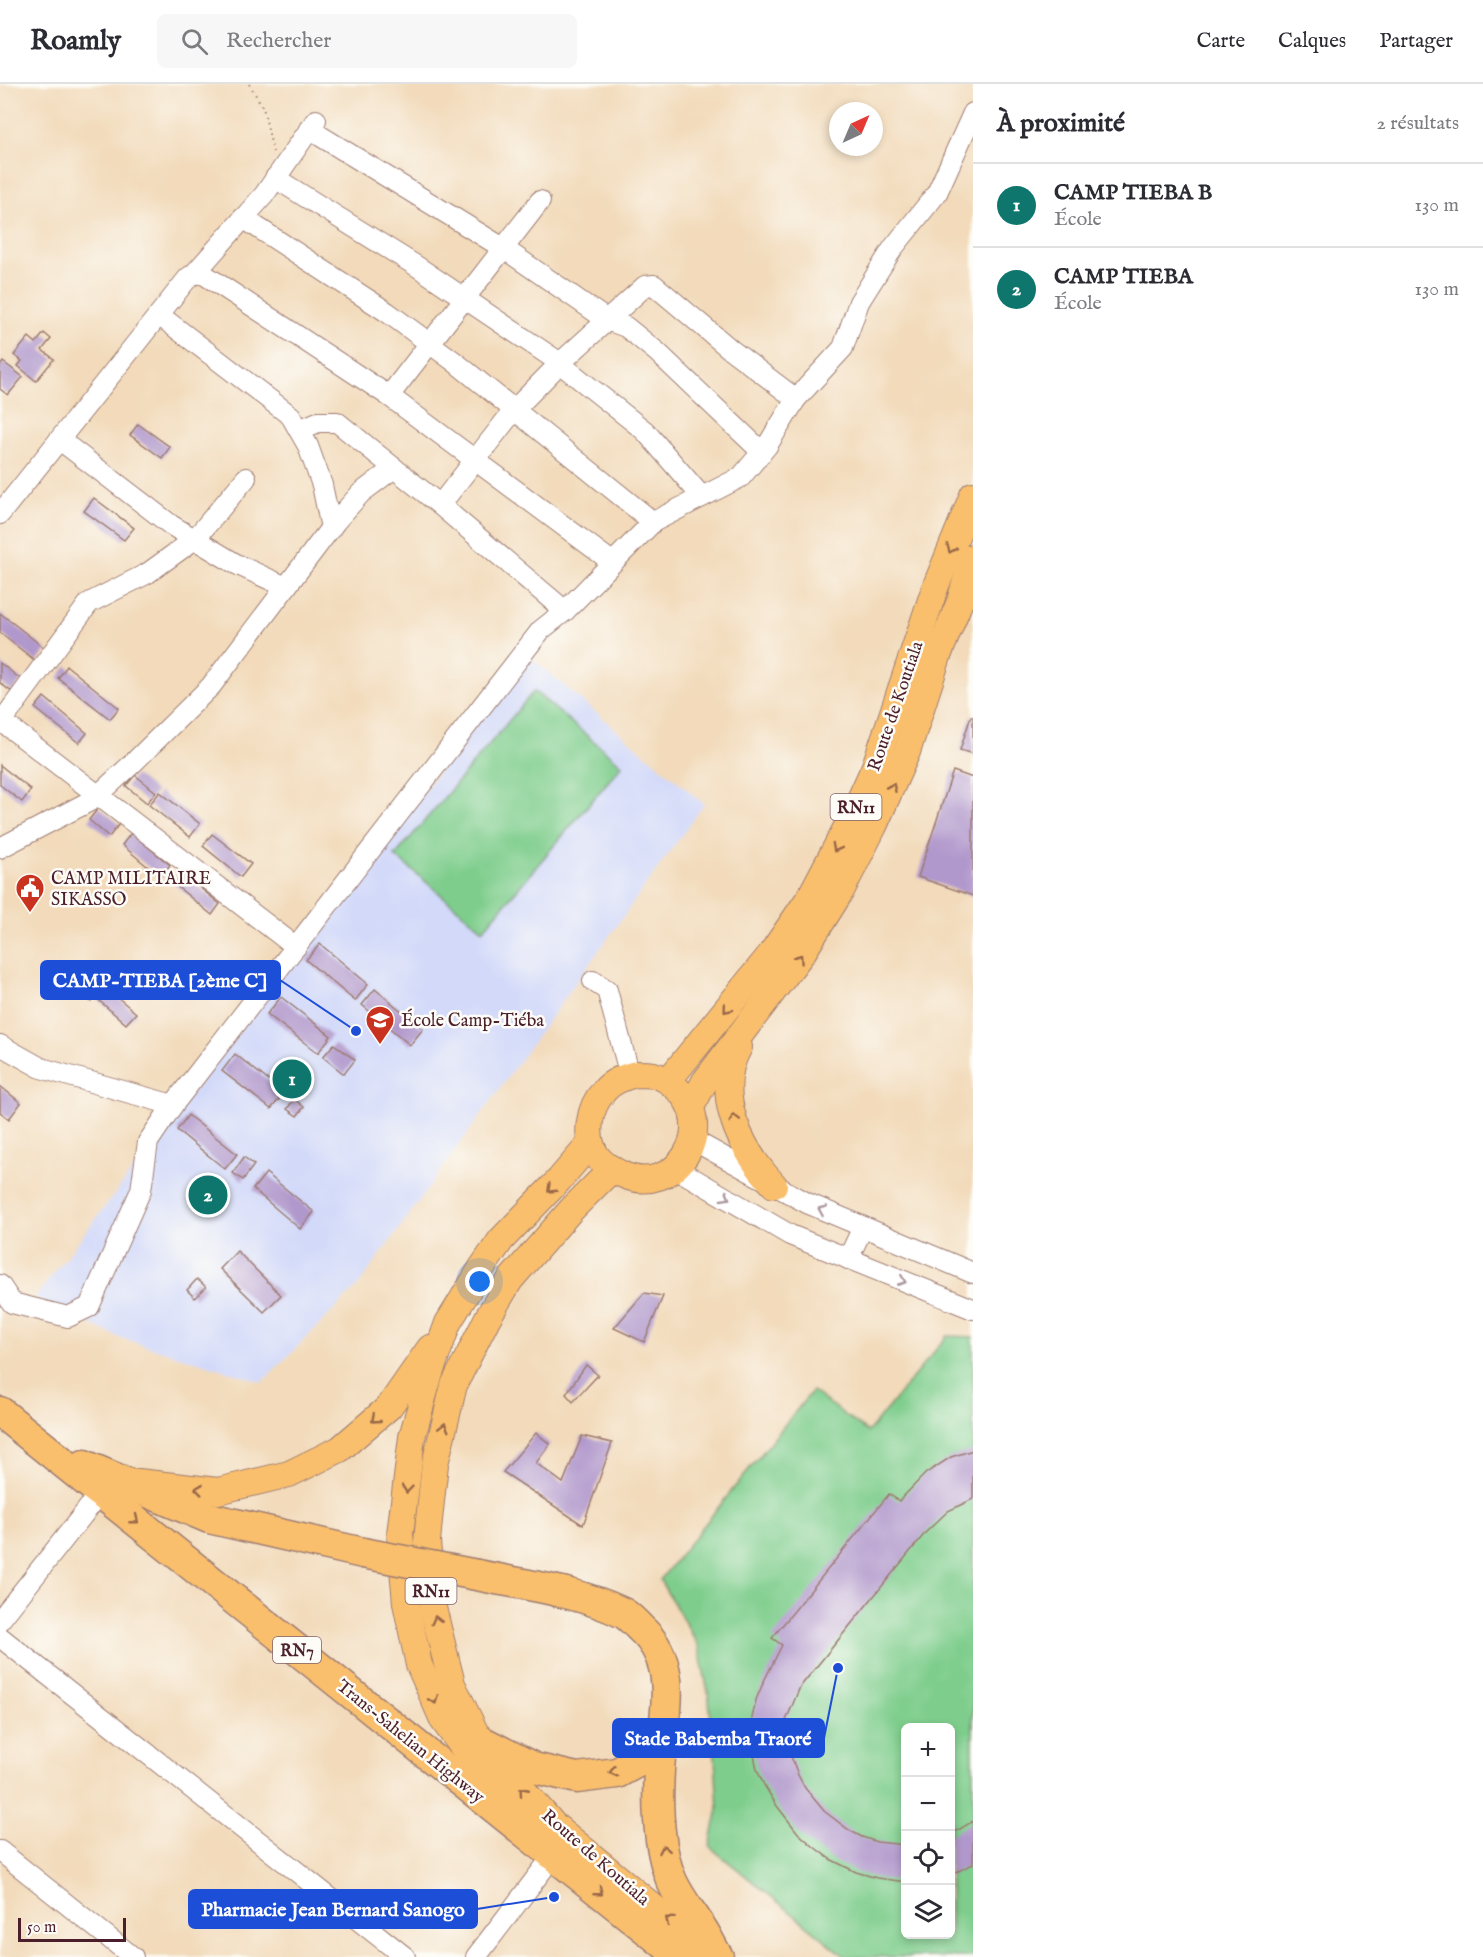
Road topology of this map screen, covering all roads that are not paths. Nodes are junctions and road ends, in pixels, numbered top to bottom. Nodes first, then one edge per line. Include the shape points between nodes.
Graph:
1 (973, 113) edge
2 (275, 178) junction
3 (540, 201) dead end
4 (243, 218) junction
5 (503, 248) junction
6 (195, 273) junction
7 (464, 299) junction
8 (159, 315) junction
9 (607, 320) junction
10 (430, 344) junction
11 (560, 363) junction
12 (389, 396) junction
13 (796, 399) junction
14 (514, 410) junction
15 (299, 430) junction
16 (60, 440) junction
17 (762, 452) junction
18 (474, 460) junction
19 (394, 468) junction
20 (246, 478) dead end
21 (973, 495) edge
22 (702, 497) junction
23 (440, 505) junction
24 (0, 514) edge
25 (653, 522) junction
26 (331, 528) junction
27 (195, 539) junction
28 (973, 557) edge
29 (612, 562) junction
30 (286, 587) junction
31 (564, 611) junction
32 (1, 722) edge
33 (98, 795) junction
34 (0, 848) edge
35 (296, 947) junction
36 (594, 981) dead end
37 (773, 993) junction
38 (0, 1045) edge
39 (630, 1076) junction
40 (668, 1081) junction
41 (173, 1105) junction
42 (691, 1107) junction
43 (693, 1140) junction
44 (589, 1145) junction
45 (675, 1167) junction
46 (612, 1169) junction
47 (774, 1185) junction
48 (862, 1227) junction
49 (848, 1259) junction
50 (973, 1273) edge
51 (0, 1285) edge
52 (973, 1309) edge
53 (448, 1323) junction
54 (0, 1412) edge
55 (107, 1486) junction
56 (0, 1620) edge
57 (0, 1637) edge
58 (666, 1719) junction
59 (479, 1740) junction
60 (0, 1851) edge
61 (553, 1856) junction
62 (133, 1957) edge
63 (405, 1957) edge
64 (476, 1957) edge
65 (681, 1957) edge
66 (716, 1957) edge

1 - 13 street via 936,193 893,248 859,303 843,348
2 - 4 street
2 - 5 street via 312,125
2 - 7 street
3 - 5 street
4 - 6 street
4 - 10 street
5 - 7 street
5 - 9 street
6 - 8 street
6 - 12 street via 205,275
7 - 10 street
7 - 11 street
8 - 15 street via 291,416
8 - 16 street
9 - 11 street
9 - 13 street via 645,285 654,285
9 - 17 street via 626,327 657,352
10 - 12 street
10 - 14 street
11 - 14 street
11 - 22 street via 645,431
12 - 18 street
13 - 17 street
14 - 18 street
14 - 25 street
15 - 19 street via 318,422 337,422
15 - 26 street via 322,485
16 - 24 street
16 - 27 street
17 - 22 street via 741,477
18 - 23 street
18 - 29 street
19 - 23 street
19 - 26 street via 361,493
20 - 27 street
21 -> 40 main road, Route de Koutiala / RN11 via 935,588 875,766 852,817 810,897 771,954
22 - 25 street
23 - 31 street
25 - 29 street
26 - 30 street
27 - 30 street
27 - 32 street via 148,573 89,603
37 -> 28 main road, Route de Koutiala / RN11 via 841,891 874,826 907,752
29 - 31 street
30 - 33 street via 210,686
31 - 35 street via 541,630
32 - 33 street
33 - 34 street
33 - 35 street
35 - 41 street
36 - 39 street via 607,990
37 - 42 main road, Route de Koutiala / RN11 via 705,1081
47 -> 37 main road via 742,1143 732,1116 729,1084 737,1050
38 - 41 street via 41,1068
39 - 40 main road via 654,1075
39 - 44 main road via 604,1090 594,1105
40 - 42 main road via 683,1093
41 - 51 street via 148,1142 141,1190 89,1307 68,1317 12,1303
42 - 43 main road
43 - 45 main road via 687,1155
43 - 47 street
44 - 46 main road via 600,1162
44 -> 53 main road, RN11 via 501,1240
45 - 46 main road via 661,1176 645,1179 628,1177
45 -> 49 street via 790,1235
59 -> 46 main road, Route de Koutiala / RN11 via 452,1684 433,1608 427,1542 435,1464 454,1385 510,1280 570,1210
48 -> 47 street
48 - 49 street
48 - 50 street
49 -> 52 street
53 -> 55 main road, RN11 via 389,1407 340,1449 289,1474 218,1491
53 -> 61 main road, RN11 via 412,1437 400,1534 406,1603 419,1665 443,1720
54 - 55 highway via 40,1444
55 - 56 street
55 - 58 highway, bridge via 209,1518 580,1597 624,1614 651,1637 660,1652 667,1683
55 -> 61 highway, Trans-Sahelian Highway / RN7
57 - 63 street
58 -> 59 highway via 645,1758 617,1773 577,1778 534,1768
66 -> 58 highway via 669,1875 660,1827 659,1770
66 -> 59 main road, Route de Koutiala / RN11 via 554,1825
60 - 62 street
61 - 64 street
61 -> 65 highway, Trans-Sahelian Highway / RN7

